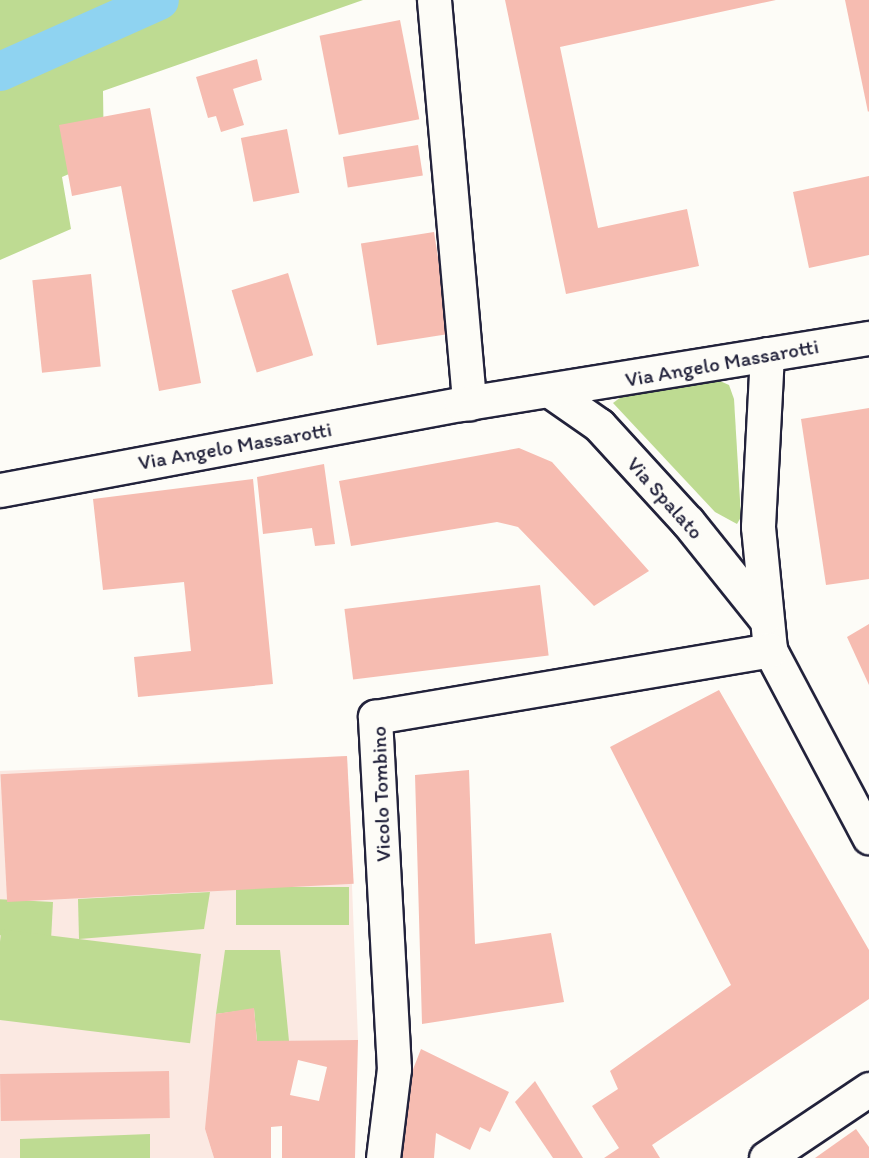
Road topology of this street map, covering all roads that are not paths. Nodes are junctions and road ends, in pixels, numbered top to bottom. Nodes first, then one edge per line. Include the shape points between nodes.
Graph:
1 (434, 0) edge
2 (869, 338) edge
3 (767, 354) junction
4 (553, 393) junction
5 (469, 403) junction
6 (0, 490) edge
7 (764, 617) junction
8 (770, 650) junction
9 (869, 837) edge
10 (869, 1089) edge
11 (383, 1158) edge
12 (766, 1158) edge

1 - 5 street
2 - 3 street, Via Angelo Massarotti
3 - 4 street, Via Angelo Massarotti
3 - 7 street, Via Spalato via 758,527
4 - 5 street, Via Angelo Massarotti
4 - 7 street, Via Spalato via 599,425 688,522
5 - 6 street, Via Angelo Massarotti
7 - 8 street, Via Spalato
8 - 9 street, Via Spalato
8 - 11 street, Vicolo Tombino via 375,717 394,1069
10 - 12 street

